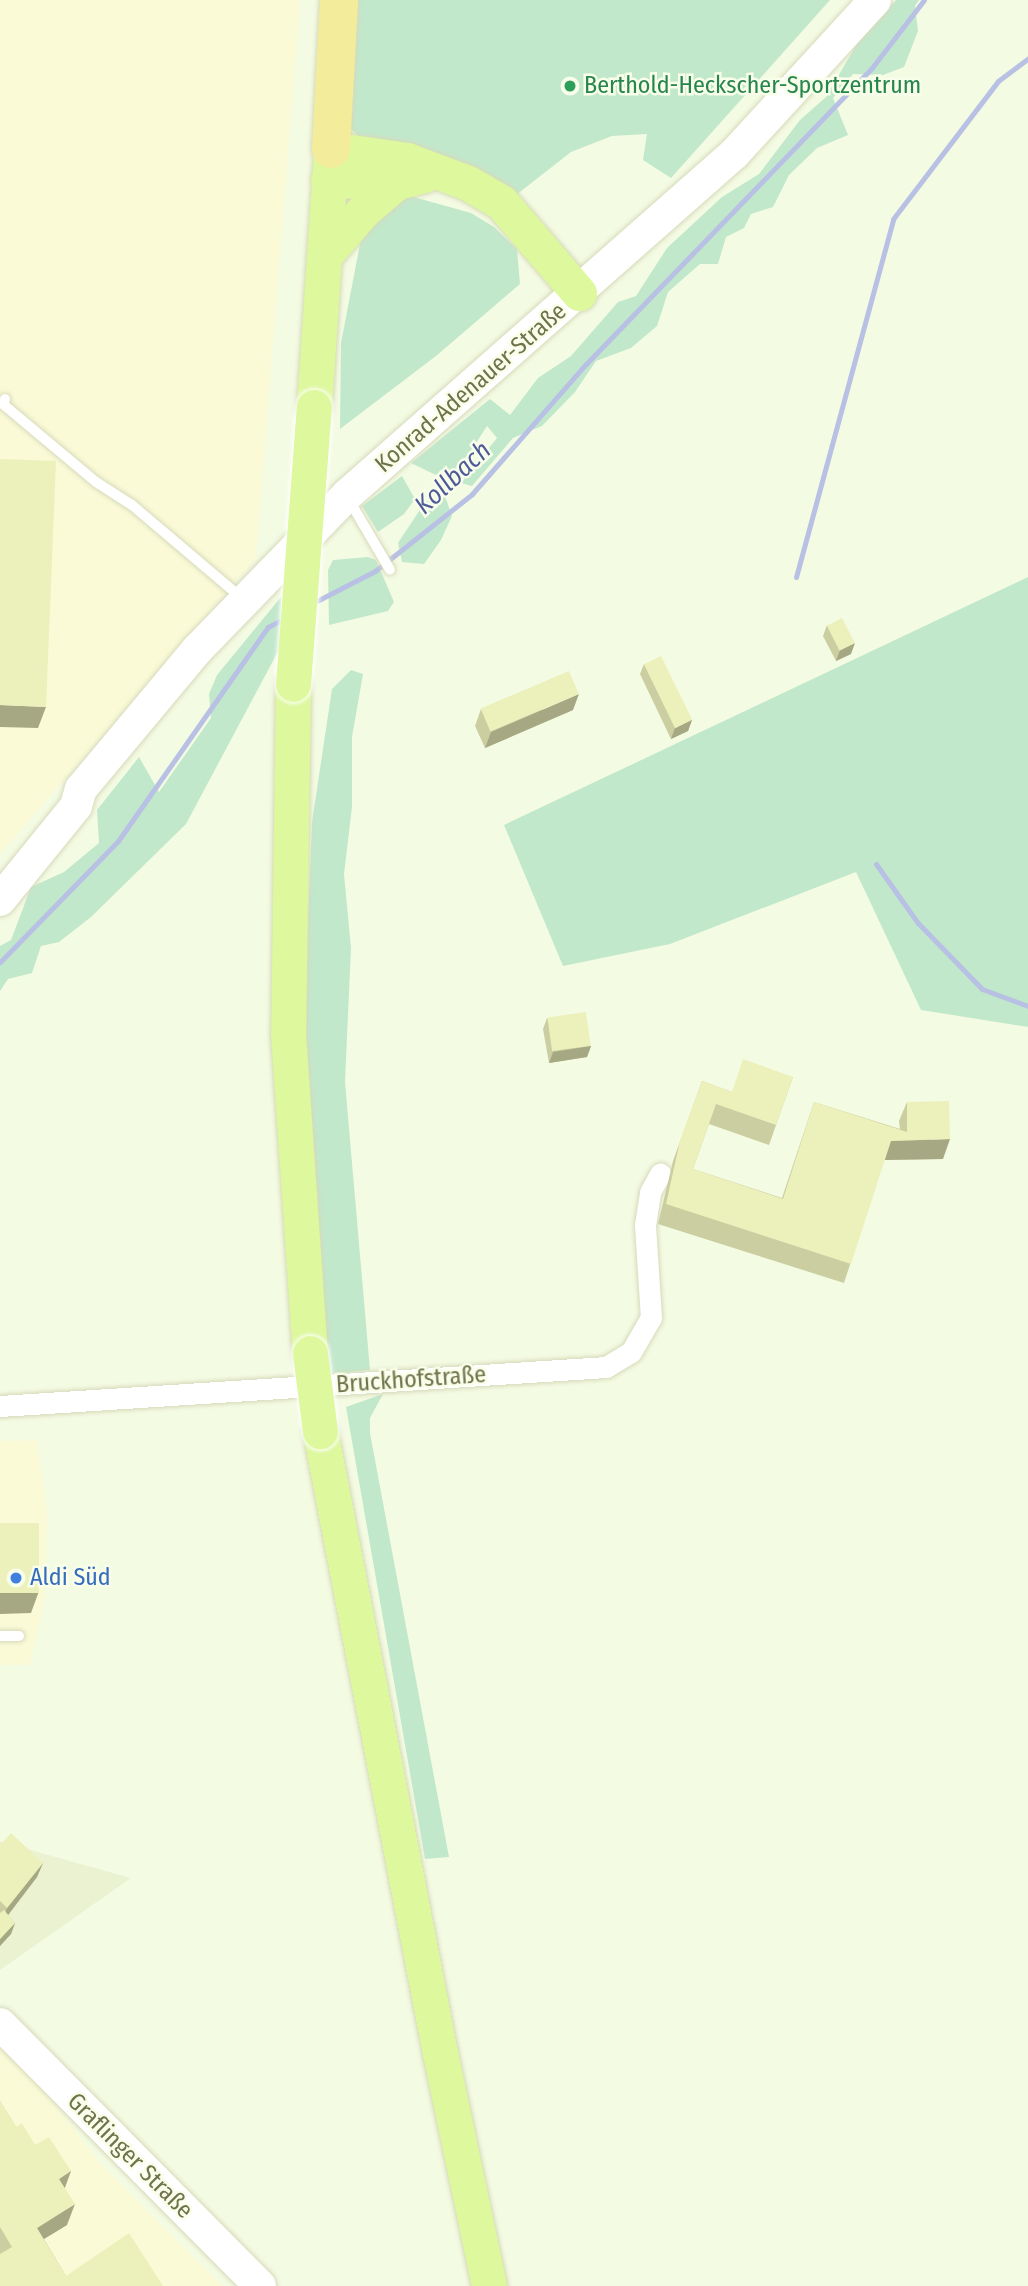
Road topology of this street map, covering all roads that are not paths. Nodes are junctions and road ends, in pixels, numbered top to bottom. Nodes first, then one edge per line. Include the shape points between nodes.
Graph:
1 (340, 0) edge
2 (875, 0) edge
3 (329, 165) junction
4 (432, 172) junction
5 (397, 182) junction
6 (326, 255) junction
7 (579, 293) junction
8 (5, 399) dead end
9 (346, 495) junction
10 (390, 570) dead end
11 (245, 600) junction
12 (81, 789) junction
13 (0, 874) edge
14 (0, 900) edge
15 (660, 1174) dead end
16 (0, 1406) edge
17 (0, 1636) edge
18 (19, 1636) dead end
19 (2, 2030) edge
20 (260, 2286) edge
21 (489, 2286) edge

1 - 3 highway
2 - 7 street, Konrad-Adenauer-Straße via 735,153
3 - 4 main road via 407,160
3 - 5 main road
3 - 6 main road
4 - 5 main road
4 - 7 main road via 468,183 501,202
5 - 6 main road via 363,211
6 - 21 main road, bridge via 293,684 288,1033 310,1353 320,1431 429,2002
7 - 9 street, Konrad-Adenauer-Straße
8 - 11 lane via 4,405
9 - 10 lane
9 - 11 street, Konrad-Adenauer-Straße
11 - 12 street, Konrad-Adenauer-Straße
12 - 13 street, Konrad-Adenauer-Straße via 66,797
12 - 14 street, Konrad-Adenauer-Straße via 76,806
15 - 16 street, Bruckhofstraße via 650,1192 645,1225 651,1318 631,1352 606,1367
17 - 18 lane
19 - 20 street, Graflinger Straße

